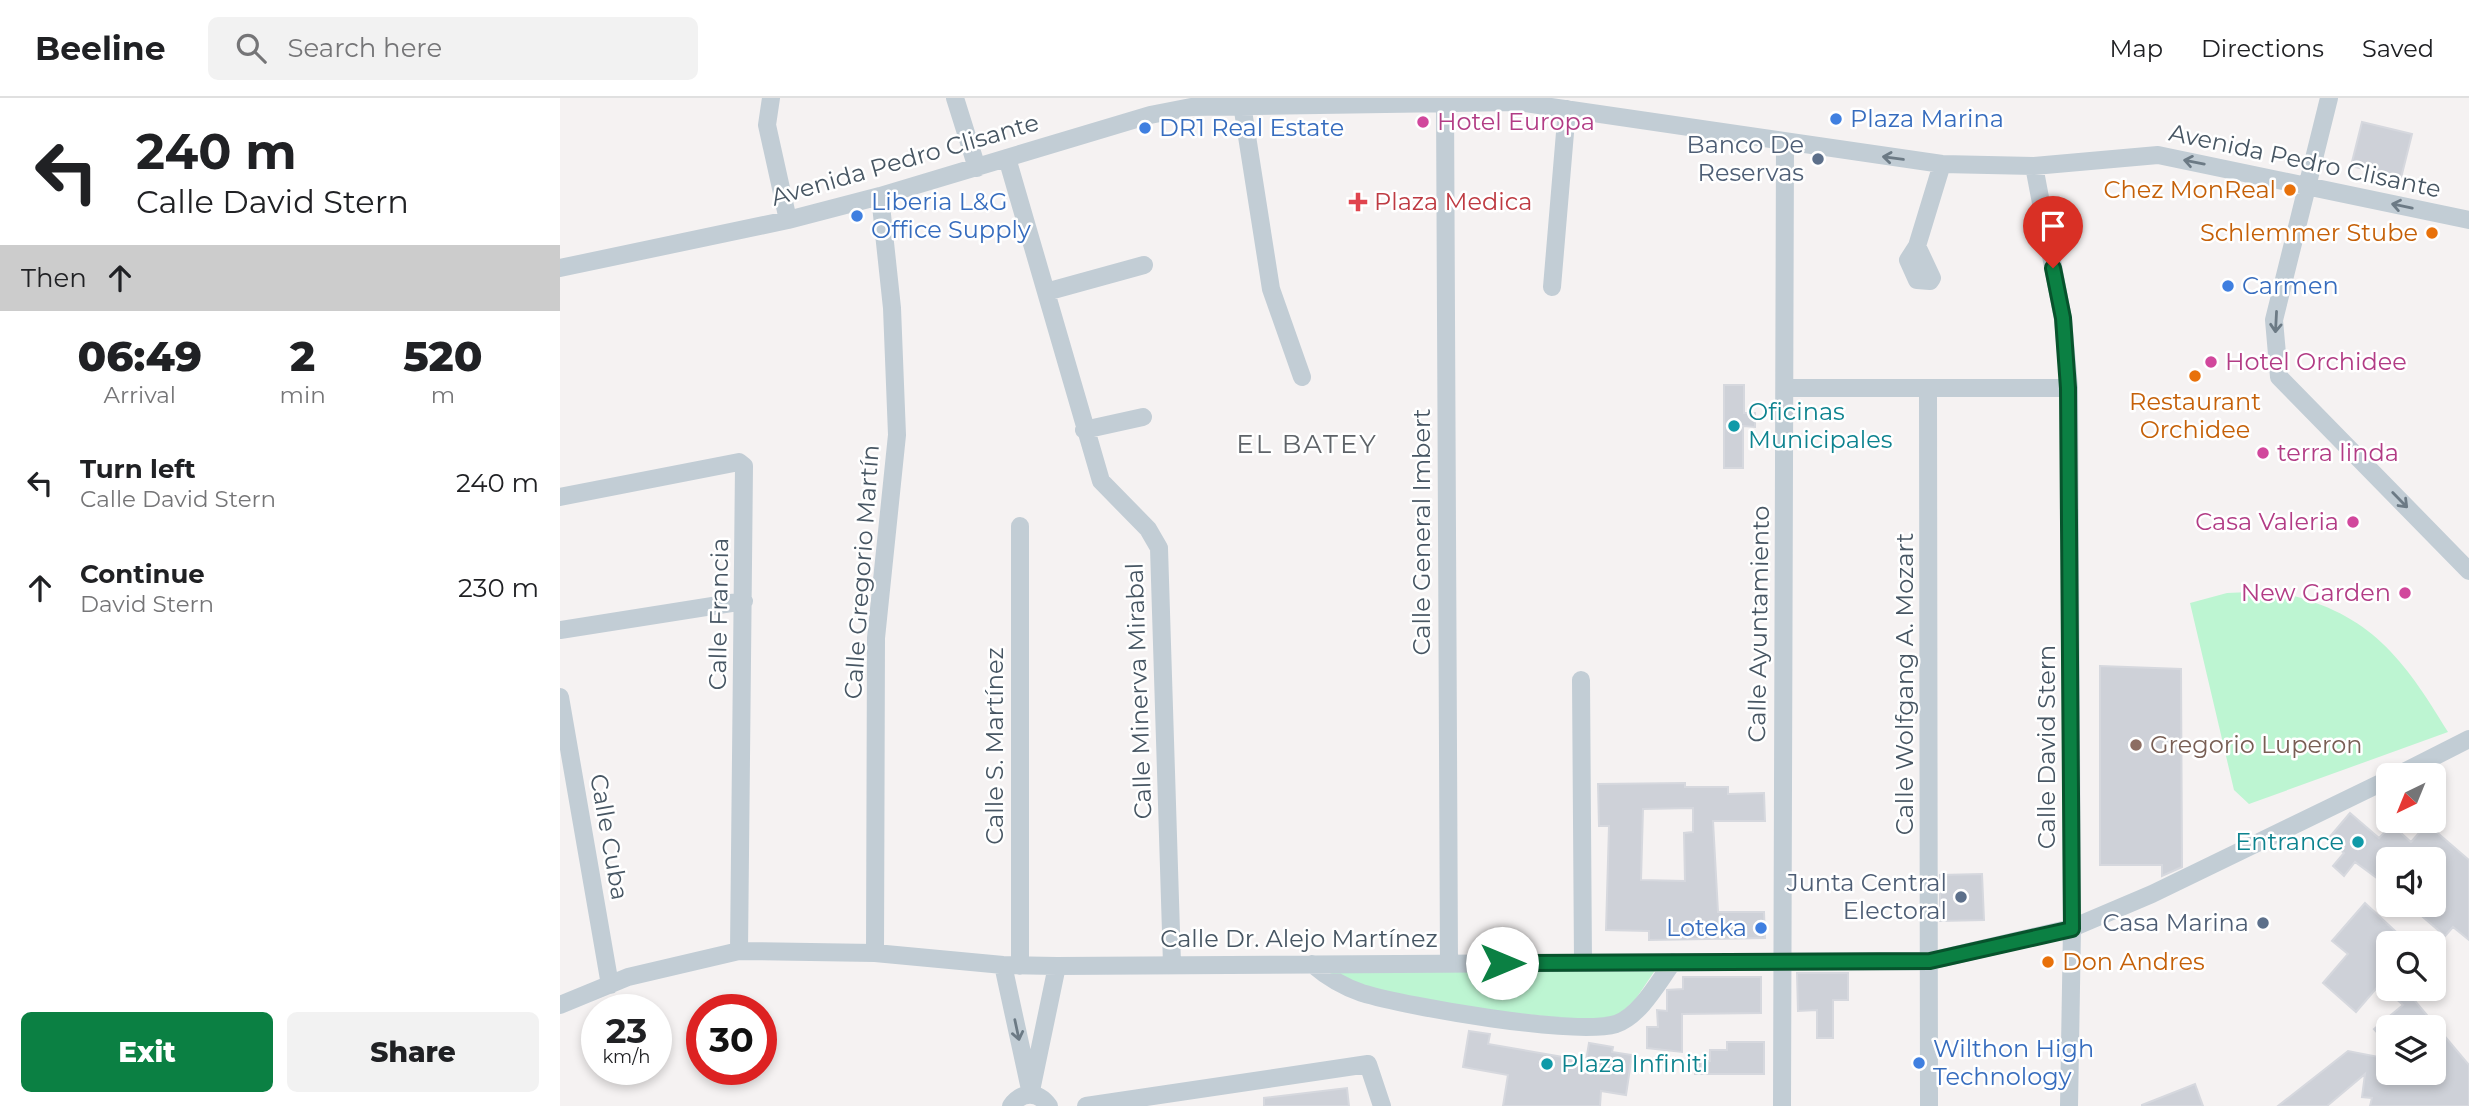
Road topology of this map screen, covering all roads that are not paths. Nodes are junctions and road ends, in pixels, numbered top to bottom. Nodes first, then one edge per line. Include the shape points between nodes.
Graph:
1 (771, 98) edge
2 (955, 98) edge
3 (2329, 98) edge
4 (1517, 100) edge
5 (1241, 102) edge
6 (1445, 102) junction
7 (1567, 109) junction
8 (1785, 143) junction
9 (1007, 158) junction
10 (1942, 164) junction
11 (2034, 166) junction
12 (977, 168) junction
13 (2309, 185) junction
14 (880, 196) junction
15 (788, 220) junction
16 (2469, 220) edge
17 (1917, 246) dead end
18 (1144, 265) dead end
19 (560, 268) edge
20 (1552, 287) dead end
21 (1046, 292) junction
22 (1301, 377) dead end
23 (1785, 388) junction
24 (2068, 388) junction
25 (1928, 389) junction
26 (1143, 417) dead end
27 (1084, 430) junction
28 (560, 497) edge
29 (1020, 526) dead end
30 (2469, 571) edge
31 (744, 601) junction
32 (560, 630) edge
33 (1581, 680) dead end
34 (560, 697) edge
35 (2469, 739) edge
36 (2422, 763) edge
37 (2376, 785) edge
38 (2072, 929) junction
39 (739, 951) junction
40 (875, 953) junction
41 (1780, 961) junction
42 (1930, 961) junction
43 (1583, 962) junction
44 (1673, 962) junction
45 (1449, 963) junction
46 (1172, 964) junction
47 (1312, 964) junction
48 (1011, 965) junction
49 (1057, 966) junction
50 (610, 985) junction
51 (560, 1005) edge
52 (1031, 1094) junction
53 (1012, 1106) edge
54 (1049, 1106) edge
55 (1086, 1106) edge
56 (1382, 1106) edge
57 (1782, 1106) edge
58 (1930, 1106) edge
59 (2069, 1106) edge

1 - 15 street via 767,125
2 - 12 street
3 - 13 street
4 - 6 street, Avenida Pedro Clisante
4 - 7 street, Avenida Pedro Clisante
5 - 6 street, Avenida Pedro Clisante
5 - 9 street, Avenida Pedro Clisante via 1150,115
5 - 22 street via 1271,289
6 - 45 street, Calle General Imbert
7 - 8 street, Avenida Pedro Clisante
7 - 20 street
10 -> 8 street, Avenida Pedro Clisante
8 - 23 street, Calle Ayuntamiento
9 - 12 street, Avenida Pedro Clisante
9 - 21 street, Calle Minerva Mirabal
10 - 11 street, Avenida Pedro Clisante
10 - 17 street
13 -> 11 street, Avenida Pedro Clisante via 2158,155
11 - 24 street, Calle David Stern via 2063,318
12 - 14 street, Avenida Pedro Clisante
16 -> 13 street, Avenida Pedro Clisante
13 -> 30 street via 2274,320 2280,377
14 - 15 street, Avenida Pedro Clisante
14 - 40 street, Calle Gregorio Martín via 897,435 876,638
15 - 19 street, Avenida Pedro Clisante
18 - 21 street
21 - 27 street, Calle Minerva Mirabal
23 - 25 street
23 - 41 street, Calle Ayuntamiento
24 - 25 street
24 - 38 street, Calle David Stern
25 - 42 street, Calle Wolfgang A. Mozart
26 - 27 street
27 - 46 street, Calle Minerva Mirabal via 1105,488 1148,529 1159,548
28 - 31 street, Calle Francia via 742,463
29 - 48 street, Calle S. Martínez
31 - 32 street
31 - 39 street, Calle Francia
33 - 43 street
34 - 50 street, Calle Cuba
35 - 36 street
37 - 38 street, Calle Dr. Alejo Martínez
38 - 42 street, Calle Dr. Alejo Martínez
38 - 59 street, Calle David Stern
39 - 40 street, Calle Dr. Alejo Martínez
39 - 50 street, Calle Dr. Alejo Martínez
40 - 48 street, Calle Dr. Alejo Martínez
41 - 42 street, Calle Dr. Alejo Martínez
41 - 44 street, Calle Dr. Alejo Martínez
41 - 57 street, Calle Ayuntamiento
42 - 58 street, Calle Wolfgang A. Mozart
43 - 44 street, Calle Dr. Alejo Martínez
43 - 45 street, Calle Dr. Alejo Martínez
44 - 47 street via 1628,1018 1592,1027 1447,1010 1362,993
45 - 47 street, Calle Dr. Alejo Martínez
46 - 47 street, Calle Dr. Alejo Martínez
46 - 49 street, Calle Dr. Alejo Martínez
48 - 49 street, Calle Dr. Alejo Martínez
48 -> 52 street, Calle S. Martínez
49 - 52 street
50 - 51 street, Calle Dr. Alejo Martínez
52 - 53 street via 1017,1098
52 - 54 street
55 - 56 street via 1368,1063

